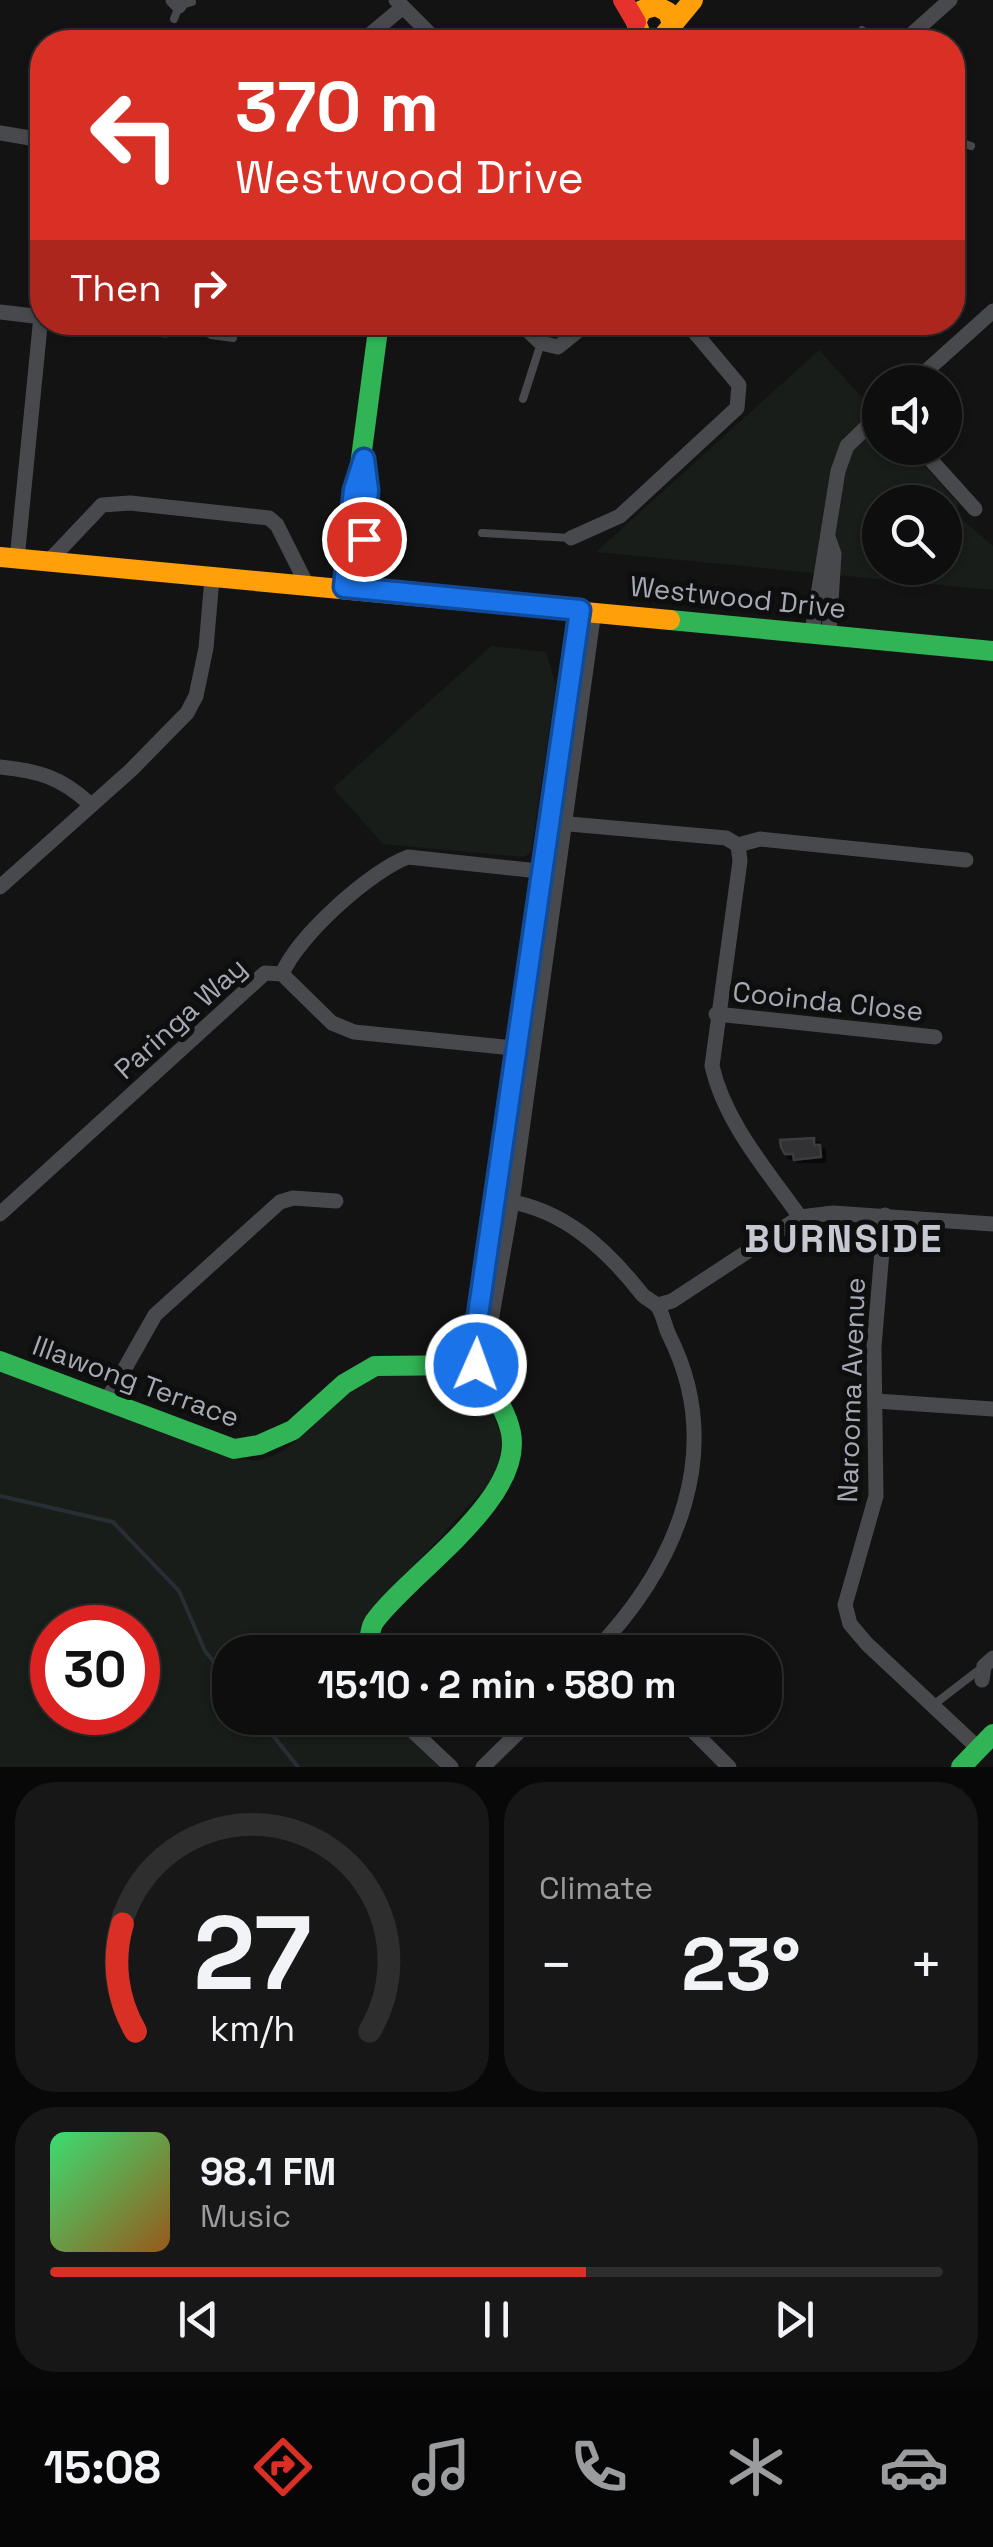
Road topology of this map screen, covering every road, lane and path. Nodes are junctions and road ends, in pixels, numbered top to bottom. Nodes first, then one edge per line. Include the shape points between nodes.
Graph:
1 (622, 0) edge
2 (693, 0) edge
3 (950, 0) edge
4 (655, 3) edge
5 (400, 4) edge
6 (373, 30) edge
7 (426, 30) edge
8 (632, 30) edge
9 (664, 30) edge
10 (669, 30) edge
11 (917, 30) edge
12 (0, 133) edge
13 (30, 138) edge
14 (965, 144) edge
15 (972, 146) dead end
16 (993, 311) edge
17 (0, 312) edge
18 (30, 315) edge
19 (39, 335) edge
20 (218, 335) edge
21 (378, 335) edge
22 (533, 335) edge
23 (574, 335) edge
24 (697, 335) edge
25 (233, 338) dead end
26 (541, 343) junction
27 (933, 365) edge
28 (523, 399) dead end
29 (862, 432) edge
30 (935, 465) edge
31 (975, 509) dead end
32 (590, 532) junction
33 (482, 533) dead end
34 (571, 538) joint
35 (596, 550) dead end
36 (8, 558) edge
37 (49, 561) junction
38 (212, 578) junction
39 (306, 583) junction
40 (352, 588) junction
41 (587, 610) junction
42 (821, 633) junction
43 (993, 651) edge
44 (0, 767) edge
45 (89, 803) junction
46 (557, 823) junction
47 (738, 845) junction
48 (966, 860) dead end
49 (550, 872) junction
50 (0, 887) edge
51 (538, 958) junction
52 (282, 974) junction
53 (716, 1014) junction
54 (935, 1037) dead end
55 (516, 1048) junction
56 (533, 1050) junction
57 (506, 1108) junction
58 (523, 1110) junction
59 (502, 1135) junction
60 (520, 1136) junction
61 (494, 1200) junction
62 (336, 1202) dead end
63 (512, 1202) junction
64 (0, 1214) edge
65 (886, 1216) junction
66 (800, 1217) junction
67 (993, 1224) edge
68 (489, 1289) junction
69 (658, 1305) junction
70 (0, 1360) edge
71 (476, 1365) junction
72 (107, 1400) junction
73 (876, 1401) junction
74 (993, 1409) edge
75 (371, 1635) edge
76 (615, 1635) edge
77 (986, 1668) edge
78 (932, 1706) junction
79 (417, 1735) edge
80 (515, 1735) edge
81 (697, 1735) edge
82 (986, 1741) edge
83 (451, 1767) edge
84 (483, 1767) edge
85 (729, 1767) edge
86 (961, 1767) edge

1 - 8 street
2 - 10 street
3 - 11 street
4 - 8 street via 642,10
4 - 9 street via 668,12
5 - 6 street
5 - 7 street
12 - 13 street
14 - 15 lane
16 - 27 street
17 - 18 street
19 - 36 street
20 - 25 lane
21 - 40 street via 364,459 354,490
22 - 26 street
23 - 26 street via 563,345
24 - 32 street via 738,384 739,405 630,508
26 - 28 lane
29 - 42 street via 838,471
30 - 31 street
32 - 34 street
32 - 35 street
33 - 34 lane
36 - 37 street, Westwood Drive
37 - 38 street, Westwood Drive
37 - 39 street via 102,505 130,503 269,518
38 - 39 street, Westwood Drive
38 - 45 street via 206,648 188,714
39 - 40 street, Westwood Drive
40 - 41 street, Westwood Drive
41 - 42 street, Westwood Drive
41 - 46 street
42 - 43 street, Westwood Drive
44 - 45 street via 63,780
45 - 50 street
46 - 47 street via 726,838
46 - 49 street
47 - 48 street via 760,839
47 - 53 street
49 - 51 street
49 - 52 street via 408,858 386,865 308,936
51 - 55 street
51 - 56 street
52 - 55 street, Paringa Way via 332,1023 354,1032
52 - 64 street, Paringa Way via 264,972
53 - 54 street, Cooinda Close
53 - 66 street via 712,1066 718,1092
55 - 56 street, Paringa Way
55 - 57 street
56 - 58 street
57 - 58 lane
57 - 59 street
58 - 60 street
59 - 60 lane
59 - 61 street
60 - 63 street
61 - 63 street
61 - 68 street
62 - 72 street via 280,1202 155,1315
63 - 68 street
63 - 69 street via 560,1220 603,1248
65 - 66 street
65 - 67 street
65 - 73 street, Narooma Avenue
66 - 69 street
68 - 71 street via 485,1355
69 - 76 street via 682,1362 694,1426 692,1475 680,1528
70 - 72 street, Illawong Terrace
71 - 72 street, Illawong Terrace via 372,1368 290,1436 266,1446 234,1449
71 - 75 street via 507,1419 508,1466 494,1494
73 - 74 street
73 - 78 street, Narooma Avenue via 876,1496 845,1605 850,1624
77 - 78 lane
78 - 82 street, Narooma Avenue
79 - 83 street
80 - 84 street
81 - 85 street
82 - 86 street

